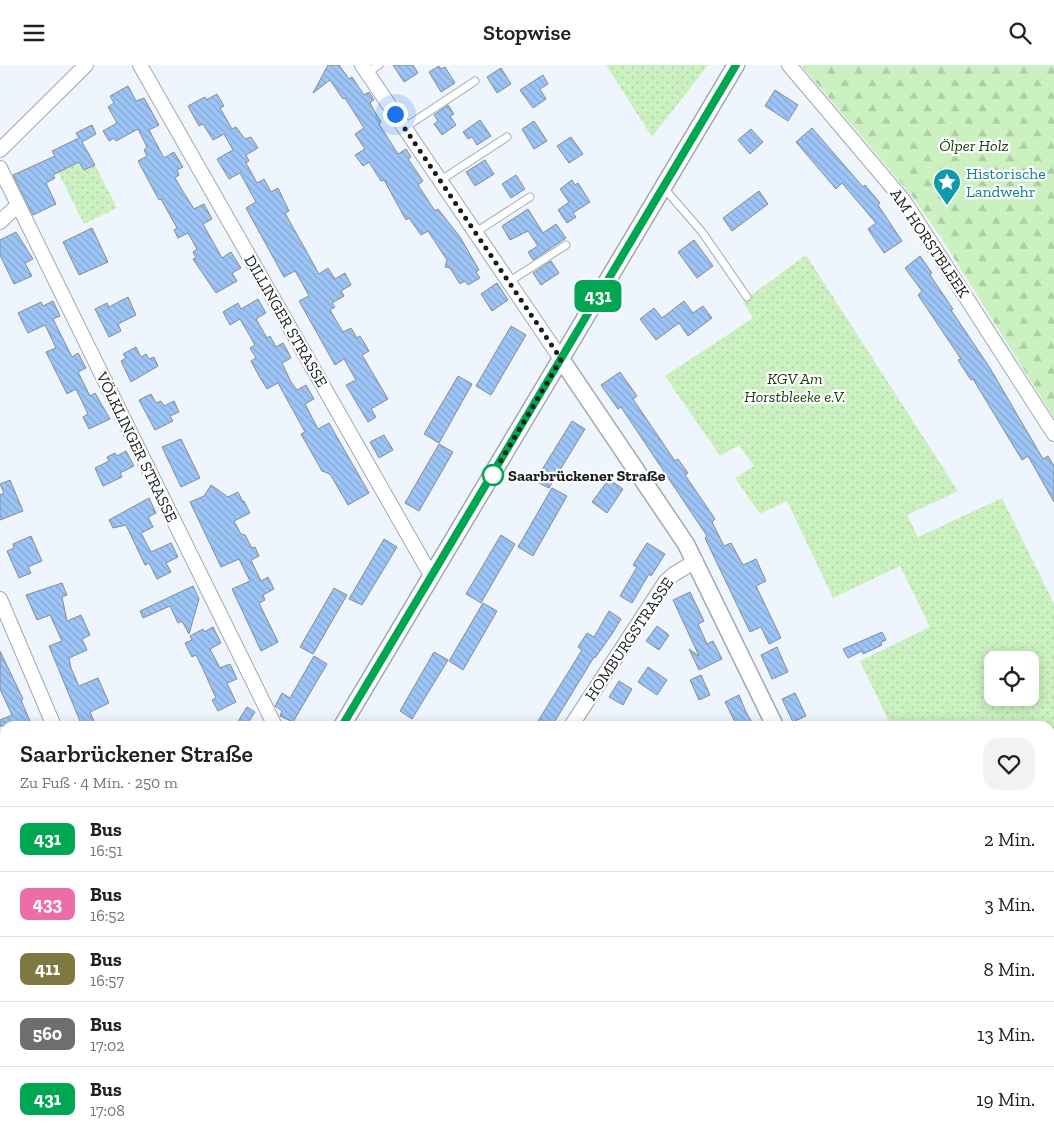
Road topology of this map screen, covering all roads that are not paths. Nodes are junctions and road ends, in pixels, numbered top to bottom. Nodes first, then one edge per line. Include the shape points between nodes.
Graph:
1 (86, 65) edge
2 (140, 65) edge
3 (736, 65) edge
4 (789, 65) edge
5 (369, 67) edge
6 (475, 81) dead end
7 (404, 128) junction
8 (507, 137) dead end
9 (0, 150) edge
10 (0, 168) edge
11 (441, 180) junction
12 (663, 187) junction
13 (530, 197) dead end
14 (18, 205) junction
15 (0, 222) edge
16 (476, 233) junction
17 (566, 245) dead end
18 (510, 281) junction
19 (747, 297) dead end
20 (561, 359) junction
21 (1054, 434) edge
22 (696, 561) junction
23 (432, 577) junction
24 (0, 599) edge
25 (52, 721) edge
26 (273, 721) edge
27 (345, 721) edge
28 (574, 721) edge
29 (773, 721) edge

1 - 9 street
2 - 23 street, DILLINGER STRASSE
3 - 12 street
4 - 21 street, AM HORSTBLEEK via 904,201
5 - 7 street
6 - 7 lane
7 - 11 street
8 - 11 lane
10 - 14 street, VÖLKLINGER STRASSE
11 - 16 street
12 - 19 lane via 702,232
12 - 20 street
13 - 16 lane
14 - 15 street
14 - 26 street, VÖLKLINGER STRASSE
16 - 18 street
17 - 18 lane
18 - 20 street
20 - 22 street
20 - 23 street
22 - 28 street, HOMBURGSTRASSE via 666,581
22 - 29 street
23 - 27 street
24 - 25 street

